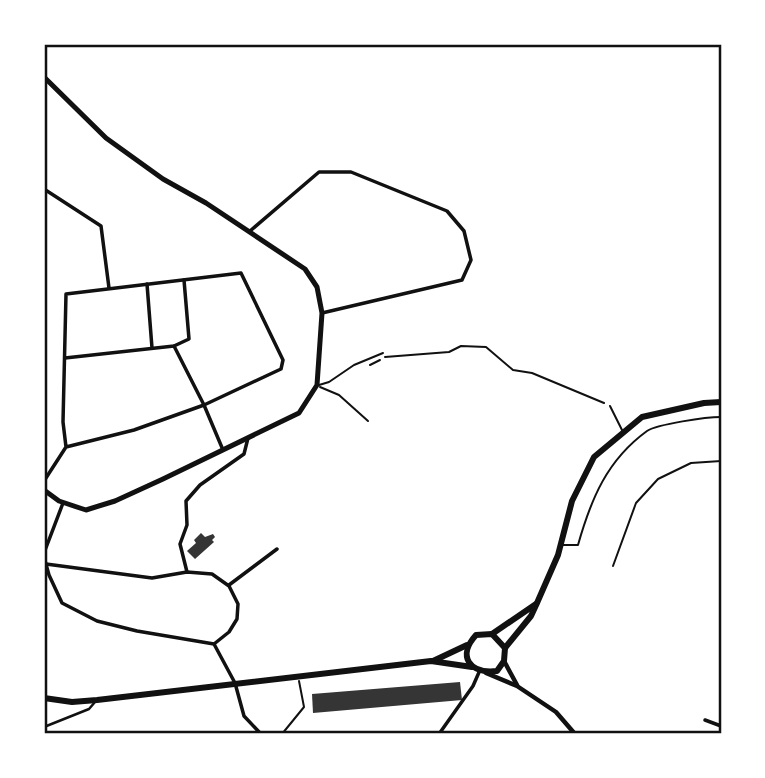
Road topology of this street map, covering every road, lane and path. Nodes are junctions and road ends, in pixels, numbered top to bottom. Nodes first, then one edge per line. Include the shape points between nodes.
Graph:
1 (44, 77) edge
2 (44, 189) edge
3 (250, 231) junction
4 (184, 280) junction
5 (147, 284) junction
6 (109, 289) junction
7 (322, 313) junction
8 (174, 346) junction
9 (152, 348) junction
10 (383, 353) dead end
11 (65, 358) junction
12 (364, 367) dead end
13 (317, 386) junction
14 (721, 402) edge
15 (204, 405) junction
16 (610, 406) joint
17 (721, 416) edge
18 (368, 421) dead end
19 (624, 432) junction
20 (248, 438) junction
21 (66, 447) junction
22 (223, 450) junction
23 (721, 461) edge
24 (44, 481) edge
25 (44, 490) edge
26 (63, 503) junction
27 (561, 545) junction
28 (277, 549) dead end
29 (44, 555) edge
30 (46, 564) junction
31 (613, 566) dead end
32 (187, 572) junction
33 (229, 586) junction
34 (537, 603) junction
35 (492, 634) junction
36 (214, 644) junction
37 (467, 645) junction
38 (505, 648) junction
39 (504, 661) junction
40 (431, 662) junction
41 (472, 667) junction
42 (483, 671) junction
43 (298, 676) junction
44 (235, 684) junction
45 (517, 686) junction
46 (44, 698) edge
47 (97, 700) junction
48 (705, 720) dead end
49 (721, 726) edge
50 (44, 727) edge
51 (261, 734) edge
52 (282, 734) edge
53 (439, 734) edge
54 (575, 734) edge

1 - 3 main road via 106,138
2 - 6 street via 101,226
3 - 7 main road via 305,269 317,287
3 - 7 street via 319,172 351,172 447,211 464,230 471,260 462,280
4 - 5 street
4 - 8 street via 189,339
4 - 15 street via 241,273 283,360 281,369
5 - 6 street
5 - 9 street
6 - 11 street via 66,294
7 - 13 main road
8 - 9 street
8 - 15 street
9 - 11 street
10 - 13 lane
11 - 21 street
12 - 16 path via 383,358 449,352 461,346 486,347 513,370 532,373
13 - 18 lane via 339,395
13 - 20 main road via 299,413
14 - 19 main road via 642,417
15 - 21 street via 134,430
15 - 22 street
16 - 19 lane
17 - 27 lane via 649,430 608,468 588,508 578,545
19 - 27 main road via 594,457 572,501
20 - 22 main road
20 - 32 street via 244,454 200,485 186,501 187,525 180,544
21 - 24 street
22 - 26 main road via 86,510
23 - 31 lane via 691,463 658,479 636,503
25 - 26 main road
26 - 29 street
27 - 34 main road
28 - 33 street
29 - 30 street
30 - 32 street via 152,578
30 - 36 street via 62,603 97,621
32 - 33 street via 212,574
33 - 36 street via 238,604 237,620
34 - 35 main road
34 - 38 main road
35 - 37 main road via 476,635
35 - 38 main road
36 - 44 street
37 - 40 main road
37 - 41 main road
38 - 39 main road
39 - 42 main road via 497,671
39 - 45 street
40 - 41 main road
40 - 43 main road
41 - 42 main road
42 - 45 street
42 - 53 street
43 - 44 main road
43 - 52 lane via 304,707
44 - 47 main road
44 - 51 street via 244,716
45 - 54 street via 556,712
46 - 47 main road
47 - 50 street via 89,709
48 - 49 street

